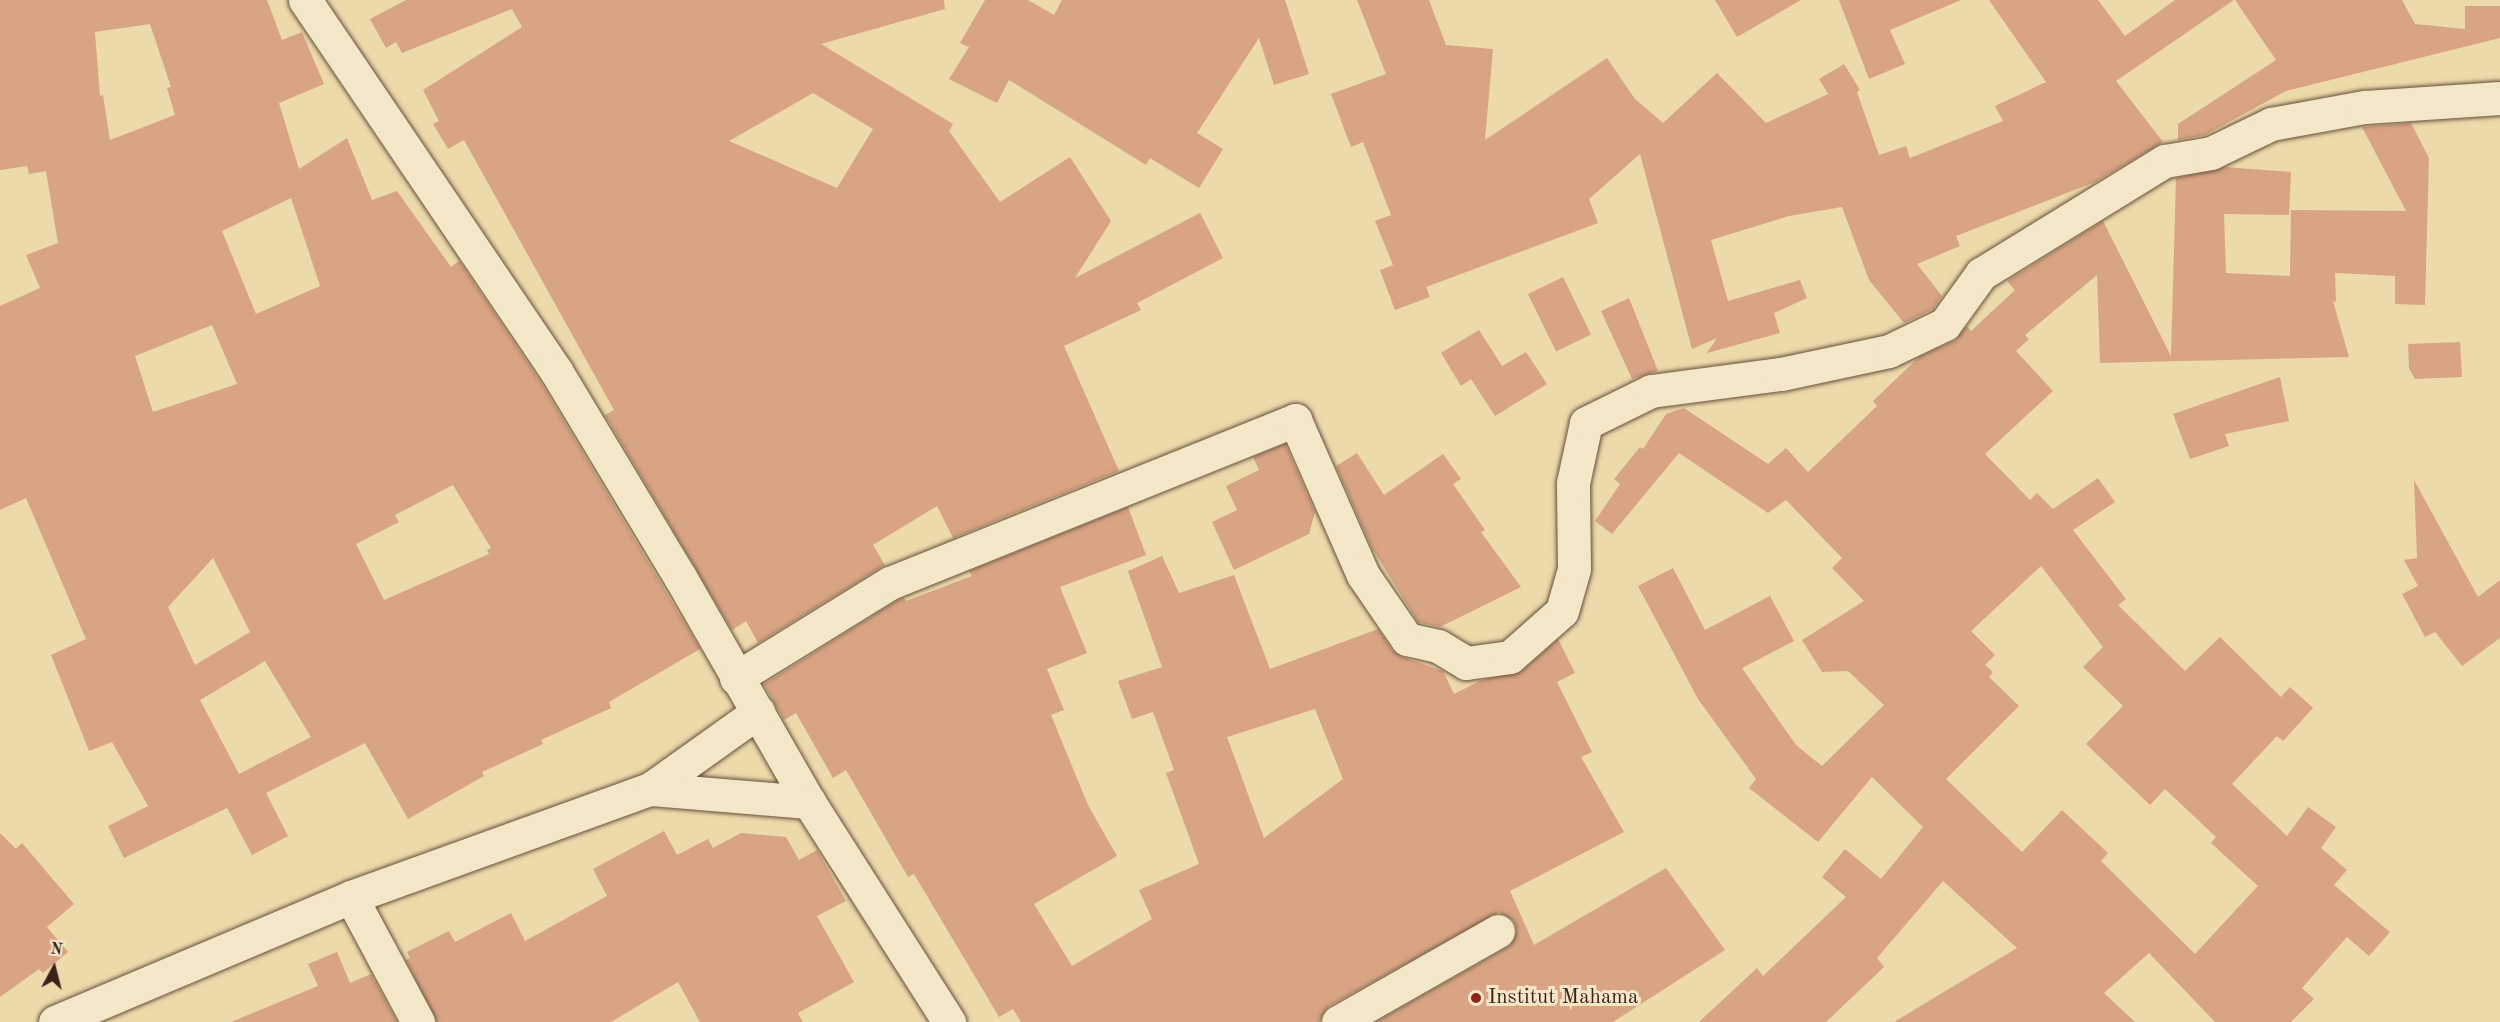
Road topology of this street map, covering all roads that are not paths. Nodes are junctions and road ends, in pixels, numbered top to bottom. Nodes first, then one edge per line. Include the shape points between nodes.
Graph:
1 (305, 0) edge
2 (2500, 99) edge
3 (736, 678) junction
4 (758, 712) junction
5 (650, 789) junction
6 (809, 802) junction
7 (351, 897) junction
8 (1498, 931) dead end
9 (55, 1022) edge
10 (417, 1022) edge
11 (949, 1022) edge
12 (1338, 1022) edge

1 - 3 street via 556,371
2 - 3 street via 2365,107 2271,124 2211,153 2165,161 1981,274 1945,324 1889,351 1781,374 1651,391 1586,423 1573,483 1574,569 1562,611 1510,657 1466,663 1438,646 1407,639 1364,575 1295,420 890,583
3 - 4 street
4 - 5 street
4 - 6 street
5 - 6 street
5 - 7 street
6 - 11 street
7 - 9 street
7 - 10 street
8 - 12 street

